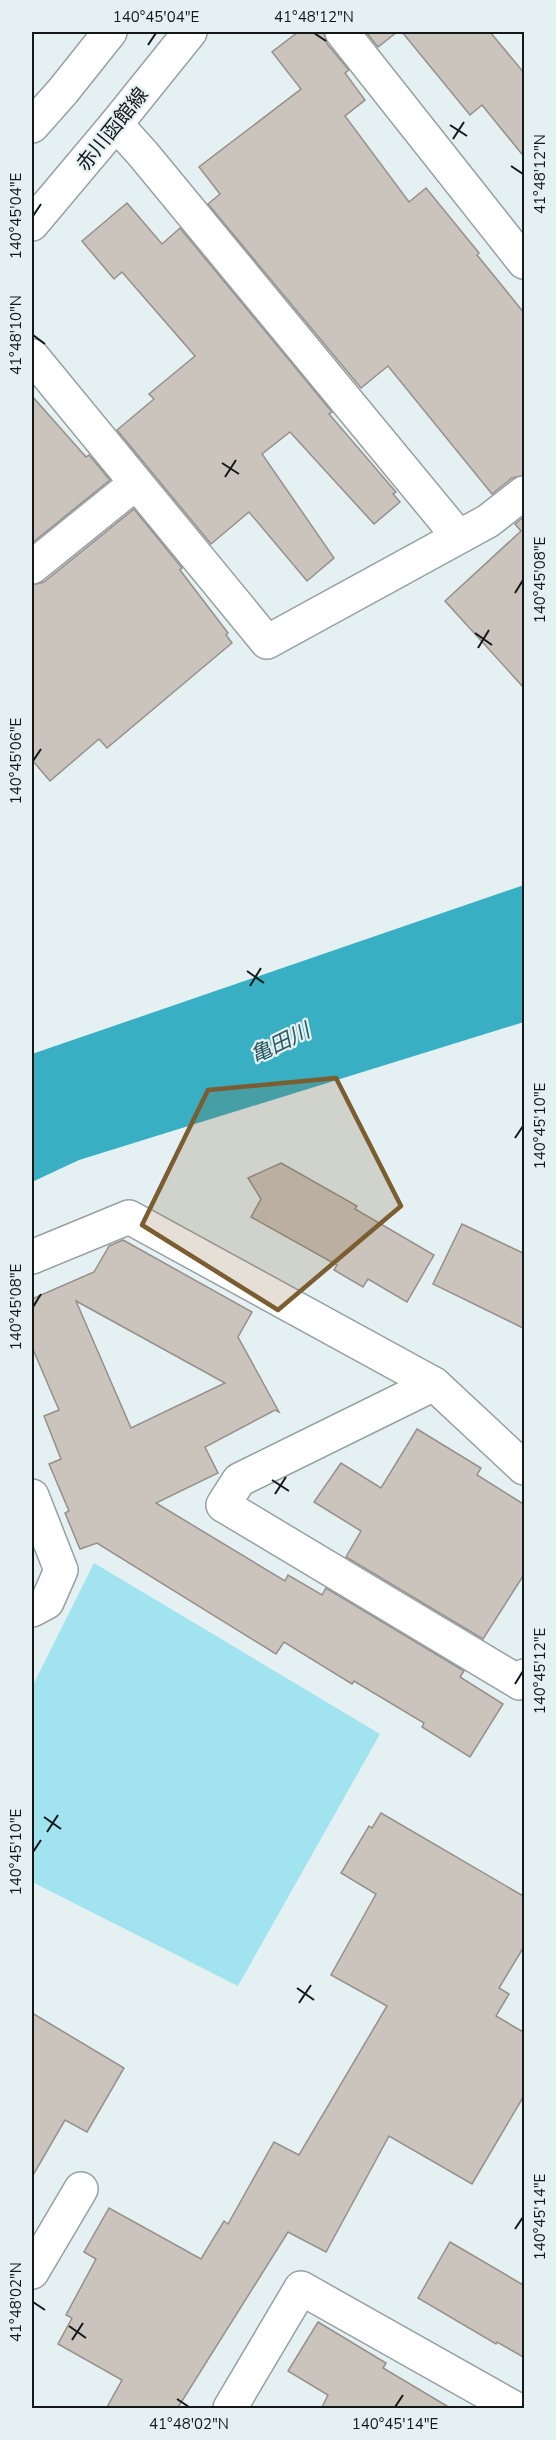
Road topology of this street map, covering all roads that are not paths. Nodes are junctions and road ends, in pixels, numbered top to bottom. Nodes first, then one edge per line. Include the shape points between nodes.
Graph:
1 (110, 32) edge
2 (190, 32) edge
3 (342, 32) edge
4 (116, 124) junction
5 (32, 126) edge
6 (32, 224) edge
7 (525, 262) edge
8 (32, 356) edge
9 (136, 483) junction
10 (525, 493) edge
11 (458, 536) junction
12 (32, 567) edge
13 (32, 1257) edge
14 (434, 1384) junction
15 (525, 1468) edge
16 (32, 1496) edge
17 (32, 1610) edge
18 (525, 1676) edge
19 (81, 2189) dead end
20 (32, 2272) edge
21 (230, 2409) edge
22 (514, 2409) edge

1 - 5 street
2 - 4 street, 赤川函館線
3 - 7 street
4 - 6 street, 赤川函館線
4 - 11 street
8 - 9 street
9 - 11 street via 267,642
9 - 12 street
10 - 11 street via 488,521
13 - 14 street via 129,1217
14 - 15 street
14 - 18 street via 239,1480 223,1505 520,1683
16 - 17 street via 61,1570 46,1602
19 - 20 street
21 - 22 street via 301,2288

